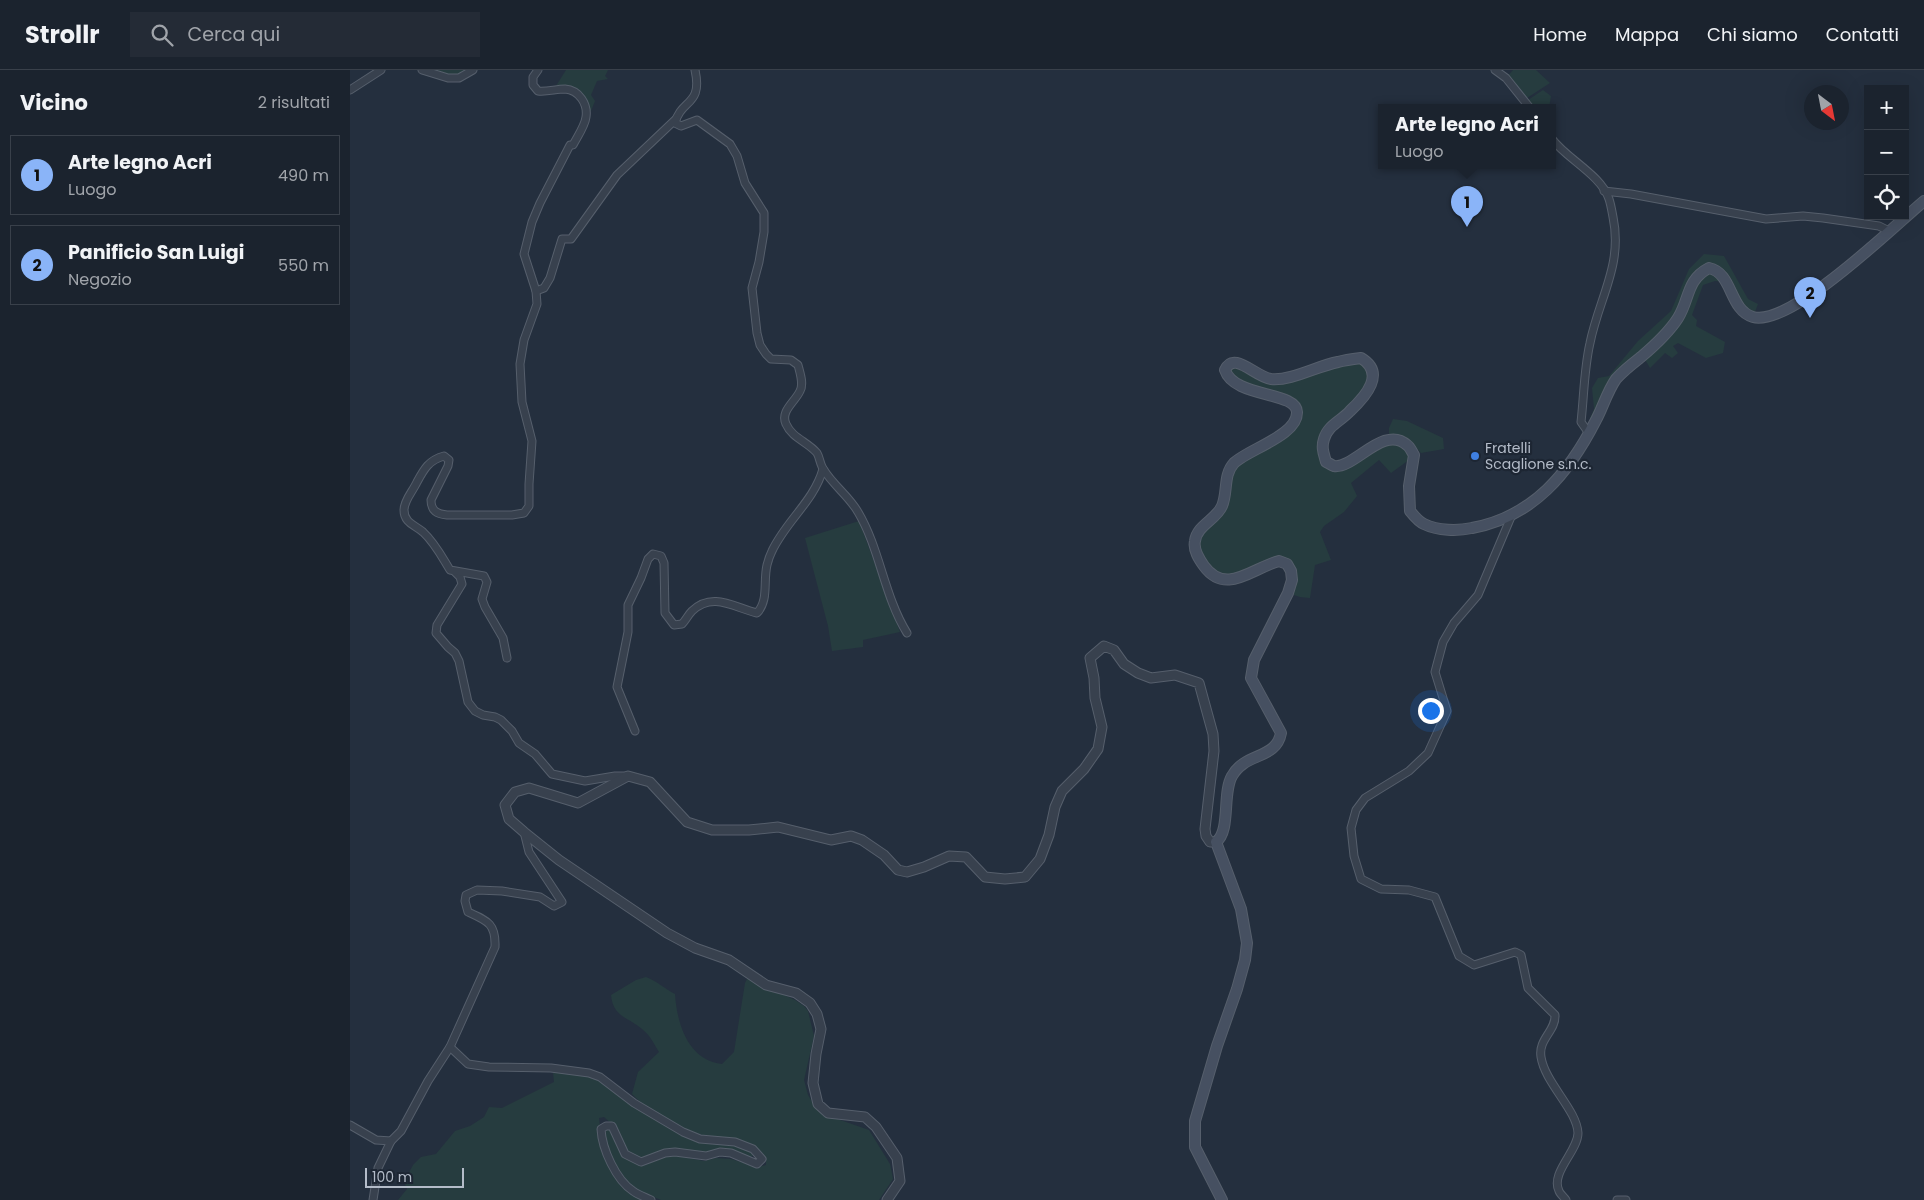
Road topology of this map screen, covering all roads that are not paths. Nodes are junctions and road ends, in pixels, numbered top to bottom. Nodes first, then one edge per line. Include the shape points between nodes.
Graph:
1 (381, 70) edge
2 (422, 70) edge
3 (473, 70) edge
4 (538, 70) edge
5 (695, 70) edge
6 (1495, 70) edge
7 (350, 90) edge
8 (1527, 104) edge
9 (676, 119) junction
10 (1556, 144) edge
11 (1604, 191) junction
12 (1924, 201) edge
13 (1890, 230) junction
14 (536, 291) junction
15 (1588, 432) junction
16 (823, 470) junction
17 (1510, 517) junction
18 (456, 572) junction
19 (907, 633) dead end
20 (507, 658) dead end
21 (634, 731) dead end
22 (628, 776) junction
23 (524, 832) junction
24 (1216, 842) junction
25 (450, 1047) junction
26 (350, 1125) edge
27 (391, 1141) junction
28 (373, 1200) edge
29 (651, 1200) edge
30 (887, 1200) edge
31 (1222, 1200) edge
32 (1566, 1200) edge
33 (1617, 1200) edge
34 (1626, 1200) edge

1 - 7 street
2 - 3 street via 459,78
4 - 14 street via 533,77 533,85 538,91 570,90 585,103 586,118 573,146 570,145 558,165 532,222 524,254
5 - 9 street via 697,89
6 - 8 street via 1506,78
9 - 14 street via 617,175 571,239 562,239 550,278 544,288
9 - 16 street via 675,123 681,126 697,120 730,144 745,182 764,213 760,254 752,288 756,333 772,359 791,360 798,365 801,390 785,414 785,423 816,452
10 - 11 street via 1591,174
11 - 13 street via 1766,219 1803,216
11 - 15 street via 1609,198 1615,228 1616,253 1590,342 1581,422
12 - 13 main road
13 - 15 main road via 1829,284 1770,316 1753,317 1741,309 1722,275 1708,268 1701,272 1694,279 1678,317 1664,335 1612,385
14 - 18 street via 537,304 524,340 520,364 522,402 532,441 529,506 524,513 512,515 447,515 434,511 430,500 448,466 449,460 444,456 430,462 423,470 406,503 404,511 409,524 425,533 450,570
15 - 17 main road via 1573,459 1538,499
16 - 19 street via 857,510 866,527
16 - 21 street via 803,508 786,527 773,550 767,566 762,608 757,613 716,601 692,611 682,624 674,625 665,613 664,563 661,556 654,554 648,559 628,605 628,632 617,687
17 - 24 main road via 1463,530 1422,524 1410,511 1409,486 1414,455 1400,441 1384,441 1343,465 1334,466 1326,462 1322,450 1324,438 1333,424 1350,412 1370,388 1374,373 1370,363 1361,358 1272,379 1260,376 1238,362 1228,365 1225,370 1232,380 1253,392 1292,402 1297,415 1280,436 1234,464 1228,473 1222,508 1198,532 1195,541 1200,561 1215,577 1233,580 1279,561 1287,564 1292,580 1254,660 1251,678 1281,733 1280,742 1269,752 1243,762 1236,769 1226,793 1223,832
17 - 32 street via 1478,596 1454,623 1443,642 1435,672 1447,711 1439,732 1428,753 1409,771 1364,798 1356,810 1351,828 1361,879 1381,889 1409,890 1435,897 1459,956 1474,966 1514,952 1521,955 1528,988 1555,1015 1555,1022 1542,1042 1540,1057 1575,1121 1578,1135 1558,1182 1558,1190
18 - 20 street via 484,576 487,582 482,599 503,638
18 - 22 street via 462,584 437,625 436,633 455,652 468,702 475,711 501,720 552,774 585,782
22 - 23 street via 578,803 529,788 515,792 505,805 510,819
22 - 24 street via 650,782 687,822 712,830 778,827 831,840 851,836 884,855 898,870 907,872 950,856 966,857 984,877 1025,877 1040,859 1062,791 1098,749 1102,727 1090,658 1104,646 1114,650 1124,664 1138,674 1151,678 1174,674 1199,683 1213,734 1214,751 1205,829 1210,842
23 - 25 street via 529,852 562,902 554,906 540,897 502,891 477,890 466,895 468,912 489,922 496,932 495,947
23 - 30 street via 559,860 667,933 695,948 729,960 766,985 796,993 810,1003 821,1029 813,1083 818,1104 828,1113 865,1117 876,1127 897,1158 900,1181
24 - 31 main road via 1241,909 1247,943 1238,989 1194,1121 1195,1147
25 - 27 street via 401,1131
25 - 29 street via 468,1064 589,1073 683,1132 700,1139 735,1142 753,1149 762,1160 757,1164 731,1153 706,1156 675,1152 641,1162 625,1154 612,1126 601,1129 602,1141 618,1174 632,1191
26 - 27 street via 376,1140
27 - 28 street via 378,1168
33 - 34 street

